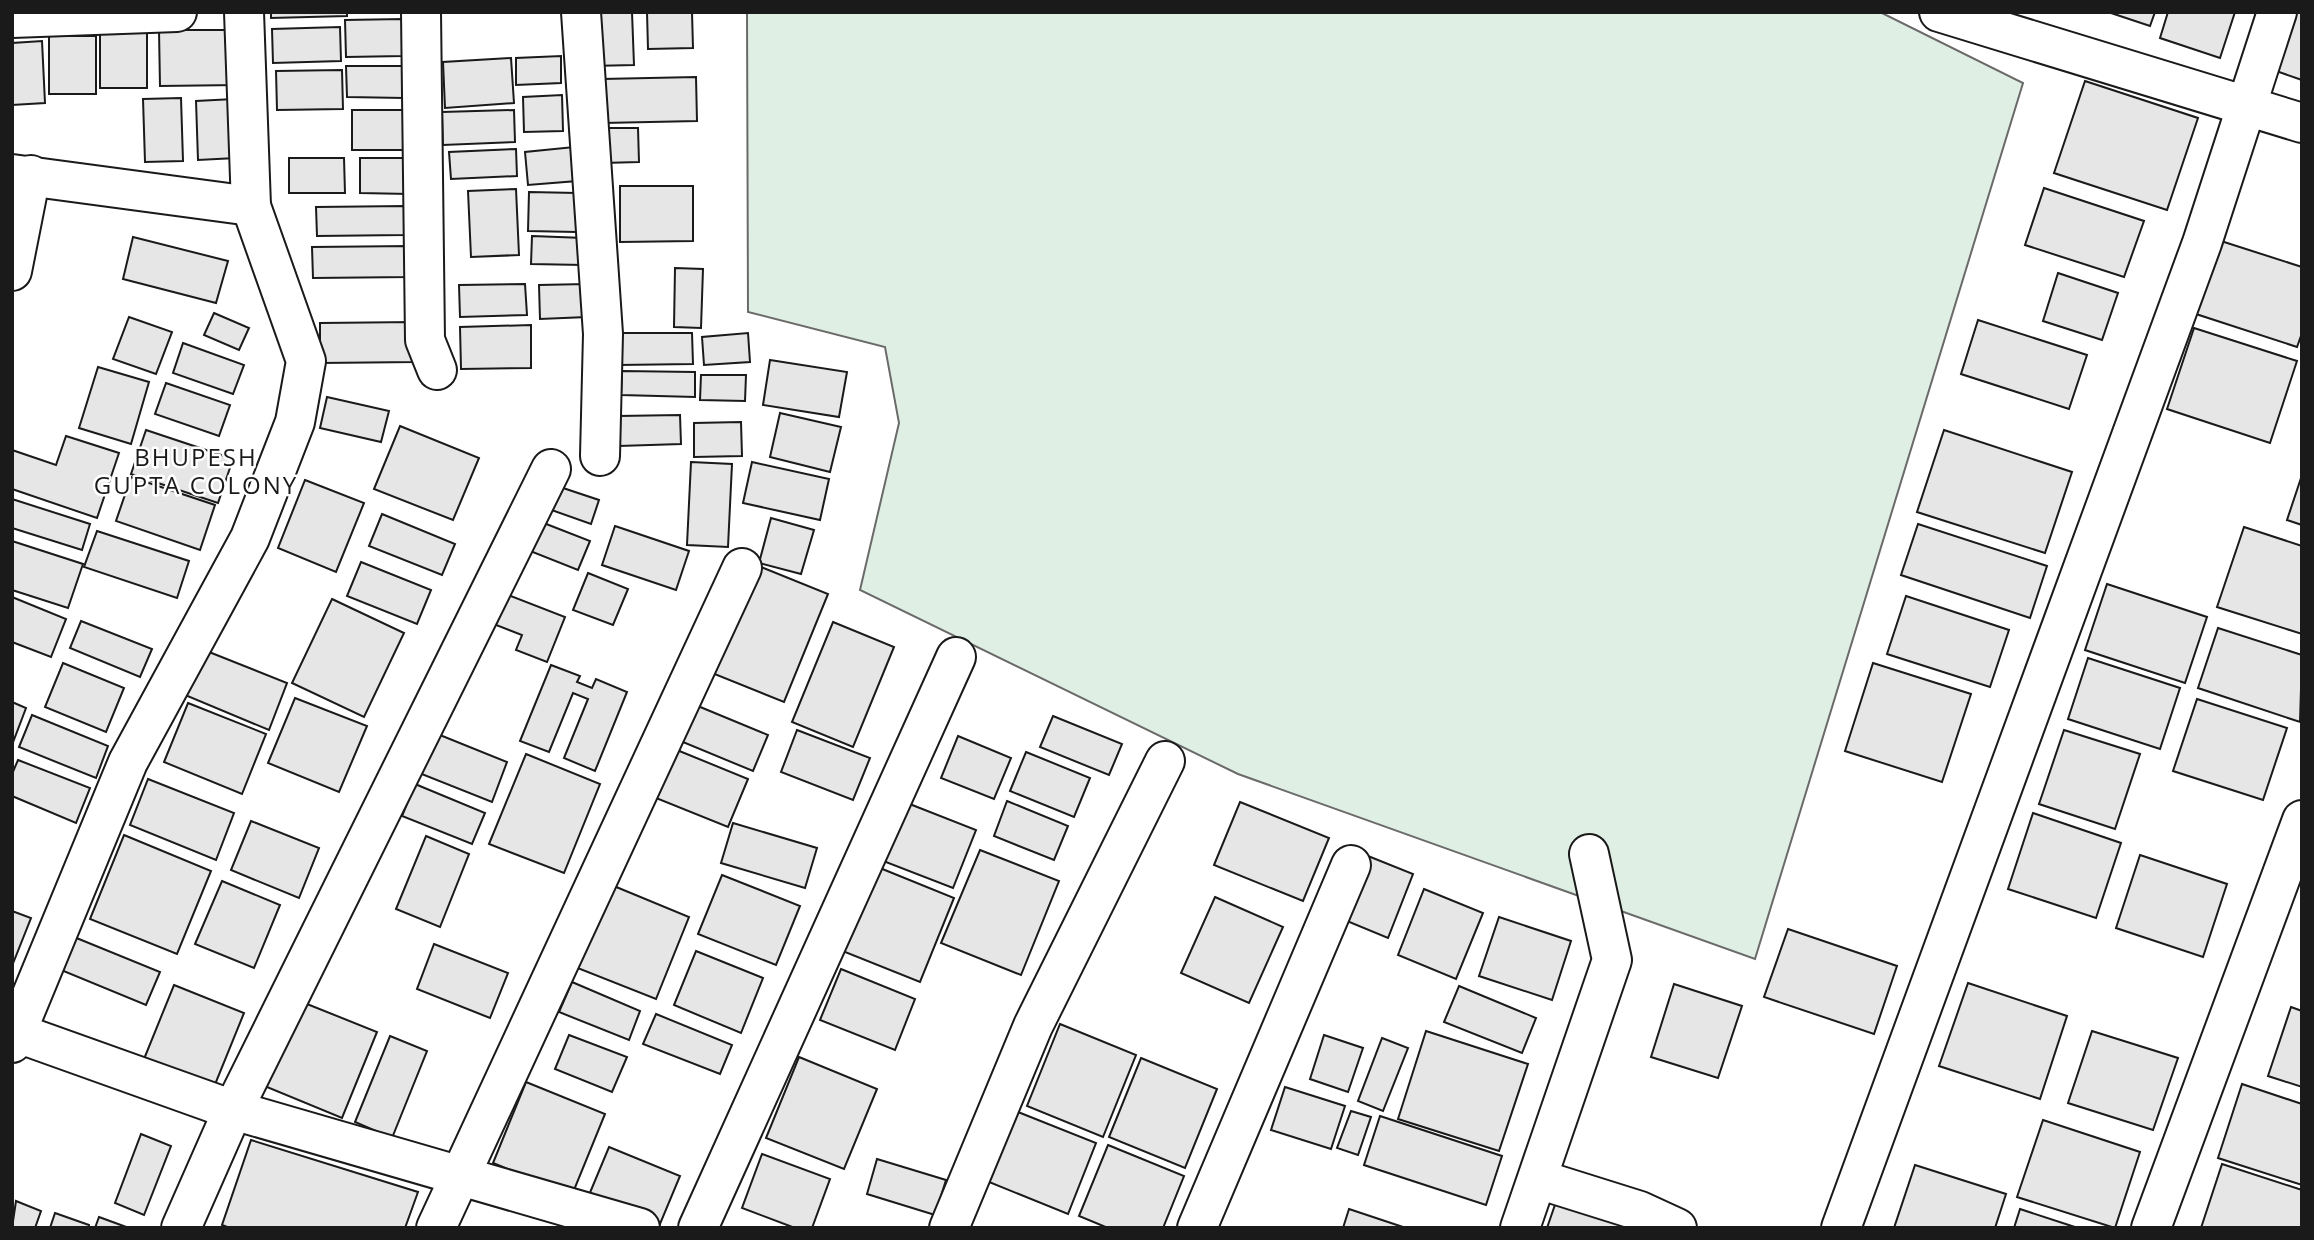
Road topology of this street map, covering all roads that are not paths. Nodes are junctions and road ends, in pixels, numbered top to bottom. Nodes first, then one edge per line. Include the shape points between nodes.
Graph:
1 (177, 12) edge
2 (244, 12) edge
3 (421, 12) edge
4 (581, 12) edge
5 (1939, 12) edge
6 (2277, 12) edge
7 (71, 15) edge
8 (12, 18) edge
9 (2245, 105) junction
10 (2302, 123) edge
11 (22, 175) edge
12 (251, 206) junction
13 (12, 271) edge
14 (437, 370) dead end
15 (600, 456) dead end
16 (551, 469) dead end
17 (742, 568) dead end
18 (956, 657) dead end
19 (1165, 761) dead end
20 (2302, 820) edge
21 (1589, 853) dead end
22 (1351, 865) dead end
23 (14, 1035) edge
24 (233, 1110) junction
25 (460, 1176) junction
26 (1538, 1179) junction
27 (181, 1228) edge
28 (436, 1228) edge
29 (640, 1228) edge
30 (698, 1228) edge
31 (948, 1228) edge
32 (1197, 1228) edge
33 (1520, 1228) edge
34 (1677, 1228) edge
35 (1841, 1228) edge
36 (2151, 1228) edge

1 - 7 street
2 - 12 street
3 - 14 street via 425,340
4 - 15 street via 603,334
5 - 9 street
6 - 9 street
7 - 8 street
9 - 10 street
9 - 35 street via 2202,243
11 - 12 street
11 - 13 street
12 - 23 street via 306,361 295,422 250,538 128,762
16 - 24 street
17 - 25 street
18 - 30 street
19 - 31 street via 1032,1026
20 - 36 street
21 - 26 street via 1612,960
22 - 32 street
23 - 24 street
24 - 25 street
24 - 27 street
25 - 28 street
25 - 29 street
26 - 33 street
26 - 34 street via 1640,1211

